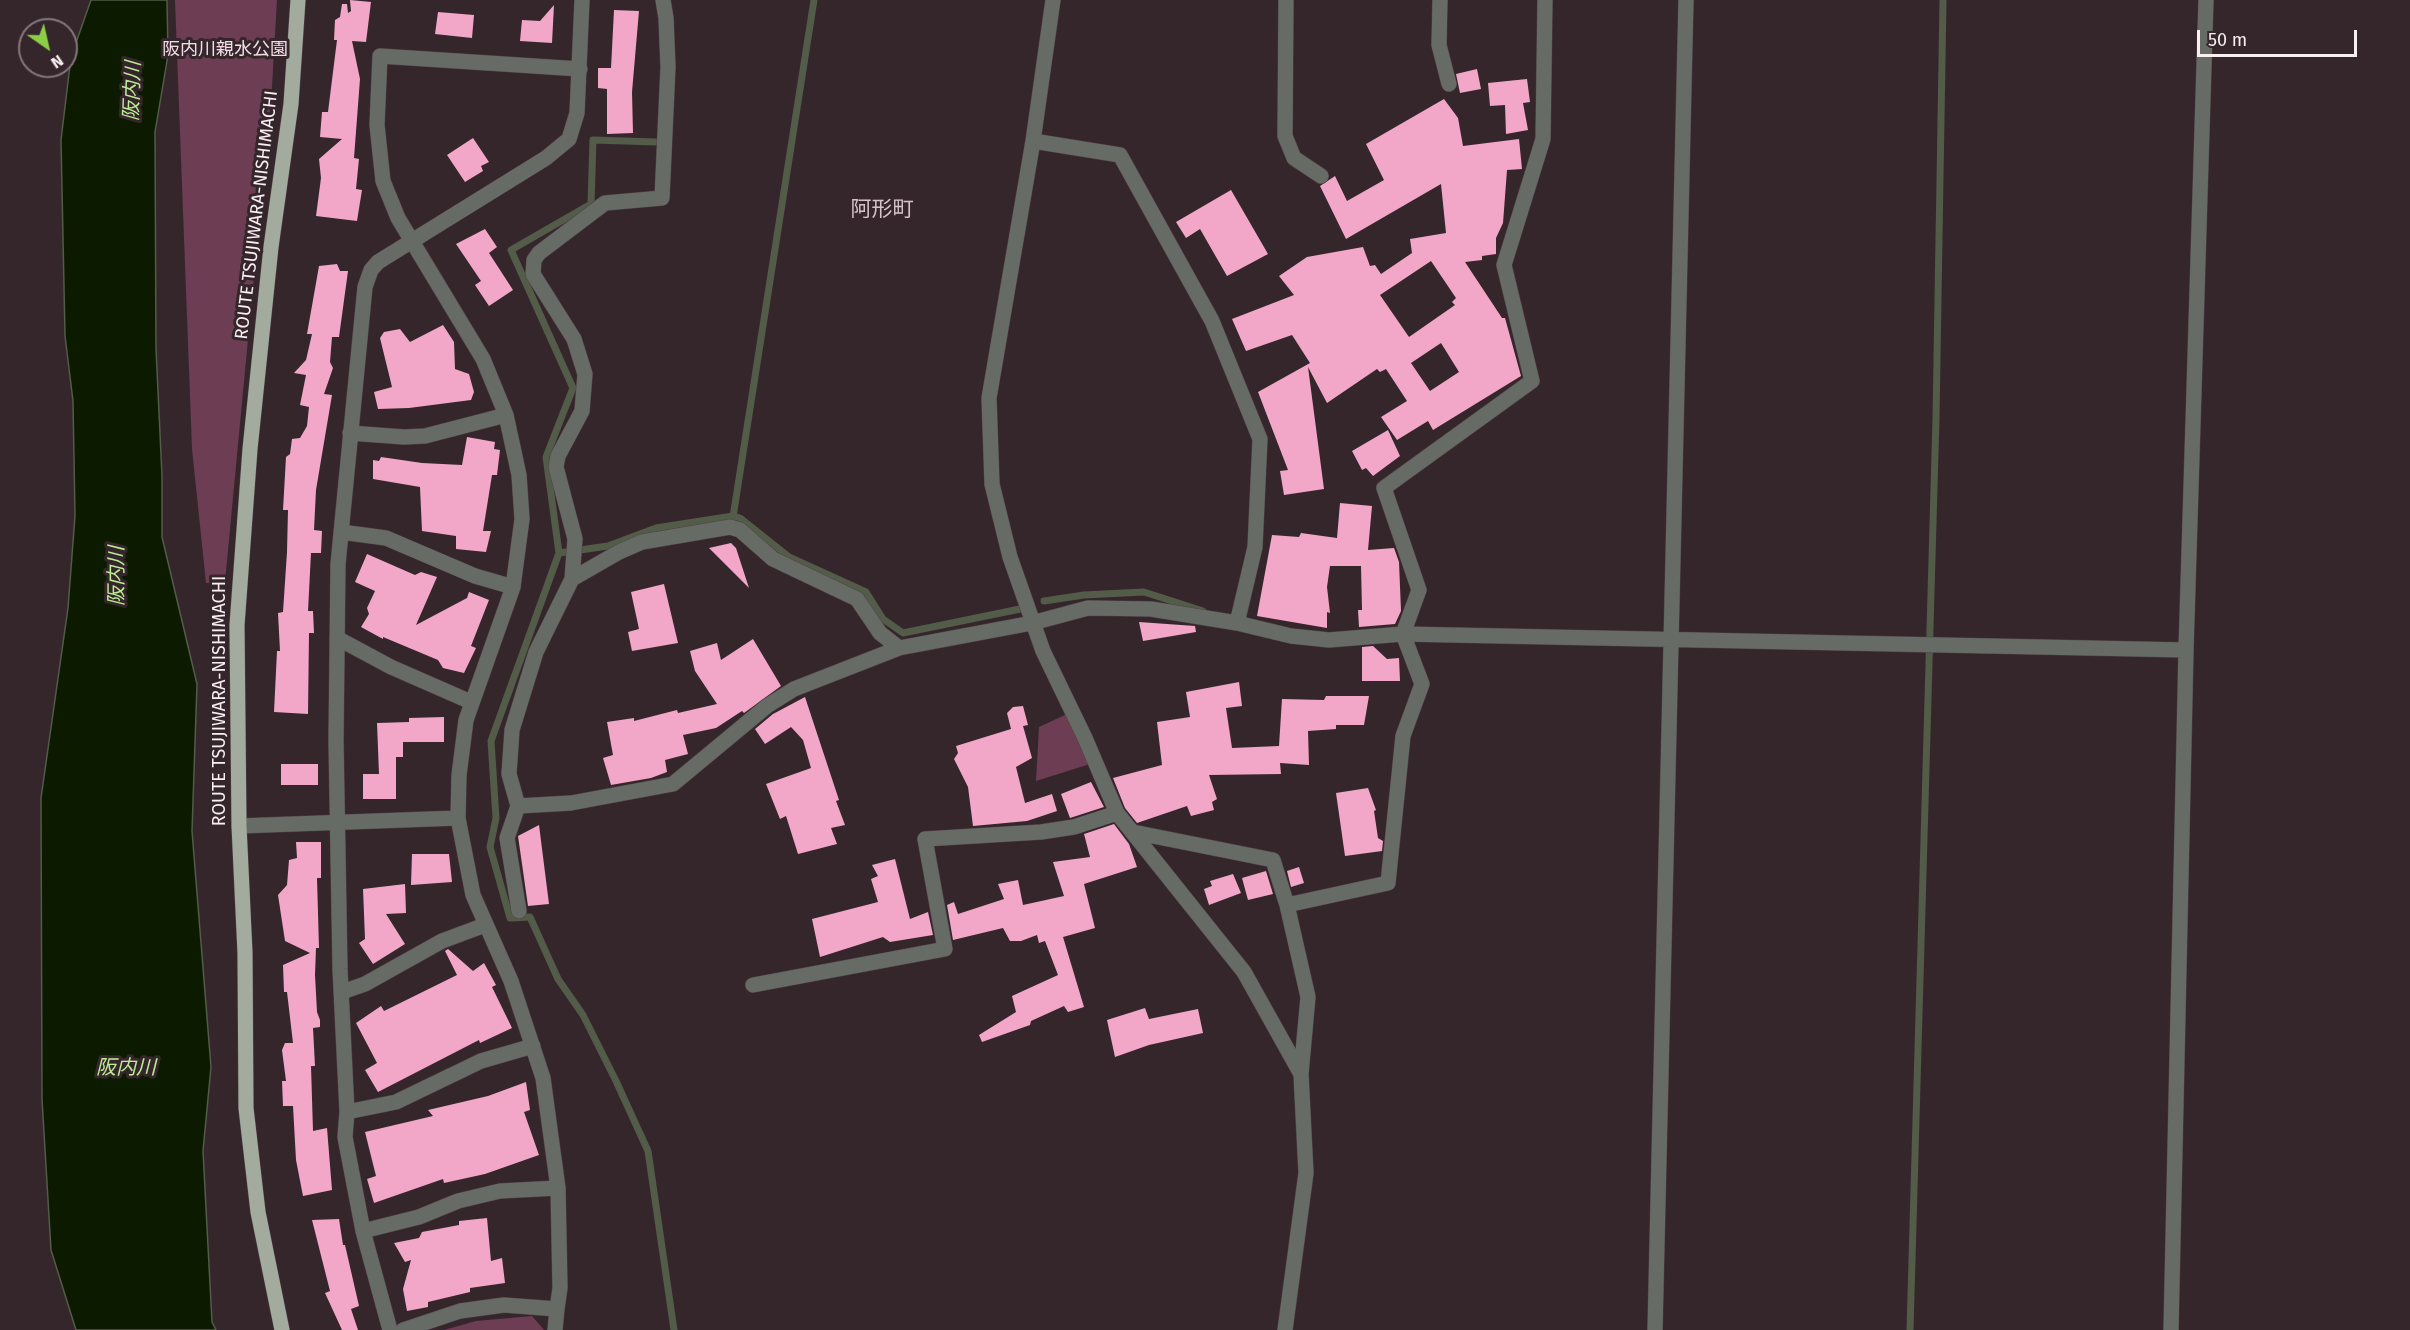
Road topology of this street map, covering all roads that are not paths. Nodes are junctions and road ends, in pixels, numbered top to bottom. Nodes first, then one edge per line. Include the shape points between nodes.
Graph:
1 (298, 0) edge
2 (582, 0) edge
3 (663, 0) edge
4 (1053, 0) edge
5 (1286, 0) edge
6 (1440, 0) edge
7 (1545, 0) edge
8 (1686, 0) edge
9 (2206, 0) edge
10 (580, 69) junction
11 (1449, 84) dead end
12 (1033, 141) junction
13 (1321, 176) dead end
14 (412, 241) junction
15 (506, 415) junction
16 (350, 433) junction
17 (340, 532) junction
18 (572, 579) junction
19 (513, 587) junction
20 (1237, 622) junction
21 (1032, 623) junction
22 (1403, 634) junction
23 (337, 638) junction
24 (1671, 638) junction
25 (899, 648) junction
26 (2186, 650) junction
27 (471, 702) junction
28 (518, 806) junction
29 (1117, 813) junction
30 (458, 818) junction
31 (338, 822) junction
32 (239, 826) junction
33 (1132, 832) junction
34 (1287, 905) junction
35 (519, 911) dead end
36 (485, 925) junction
37 (753, 985) dead end
38 (342, 992) junction
39 (533, 1046) junction
40 (1301, 1074) junction
41 (347, 1112) junction
42 (558, 1188) junction
43 (363, 1231) junction
44 (557, 1309) junction
45 (282, 1330) edge
46 (390, 1330) edge
47 (403, 1330) edge
48 (555, 1330) edge
49 (1285, 1330) edge
50 (1655, 1330) edge
51 (2171, 1330) edge

1 - 32 main road, ROUTE TSUJIWARA-NISHIMACHI via 291,104 271,247 238,587
2 - 10 street
3 - 18 street via 668,67 662,198 605,203 534,260 533,274 574,339 585,374 582,411 556,467 575,539
4 - 12 street
5 - 13 street via 1285,136 1294,158
6 - 11 street via 1439,45
7 - 22 street via 1543,139 1504,265 1532,381 1384,488 1419,590
8 - 24 street
9 - 26 street
10 - 14 street via 577,113 569,139 546,158
10 - 14 street via 380,56 377,149 383,181
12 - 20 street via 1120,155 1212,321 1260,439 1255,547
12 - 21 street via 990,398 992,484
14 - 15 street via 483,359
14 - 16 street via 378,262 367,279
15 - 16 street via 426,436
15 - 19 street via 519,475 522,519
16 - 17 street
17 - 19 street via 386,538 475,576
17 - 23 street
18 - 25 street via 642,542 730,527 740,530 773,559 857,599 880,633
18 - 28 street via 536,652 512,730 509,774
19 - 27 street
20 - 21 street via 1151,609 1088,608
20 - 22 street via 1291,636 1329,640
21 - 25 street
21 - 29 street
22 - 24 street
22 - 34 street via 1422,684 1402,736 1388,883
23 - 27 street via 401,672
23 - 31 street
24 - 26 street
24 - 50 street
25 - 28 street via 794,689 767,706 673,784 571,803
26 - 51 street
27 - 30 street via 462,747
28 - 35 street via 507,838
29 - 33 street
29 - 37 street via 1074,827 1041,832 925,839 945,949
30 - 31 street
30 - 36 street via 466,874
31 - 32 street
31 - 38 street
32 - 45 main road, ROUTE TSUJIWARA-NISHIMACHI via 246,1108 258,1212
33 - 34 street via 1273,860
33 - 40 street via 1244,972
34 - 40 street via 1308,997
36 - 38 street via 442,941 365,984
36 - 39 street via 511,981
38 - 41 street
39 - 41 street via 481,1061 396,1102
39 - 42 street via 543,1078
40 - 49 street via 1306,1173
41 - 43 street via 345,1137
42 - 43 street via 500,1191
42 - 44 street
43 - 46 street
44 - 47 street via 482,1307
44 - 48 street

